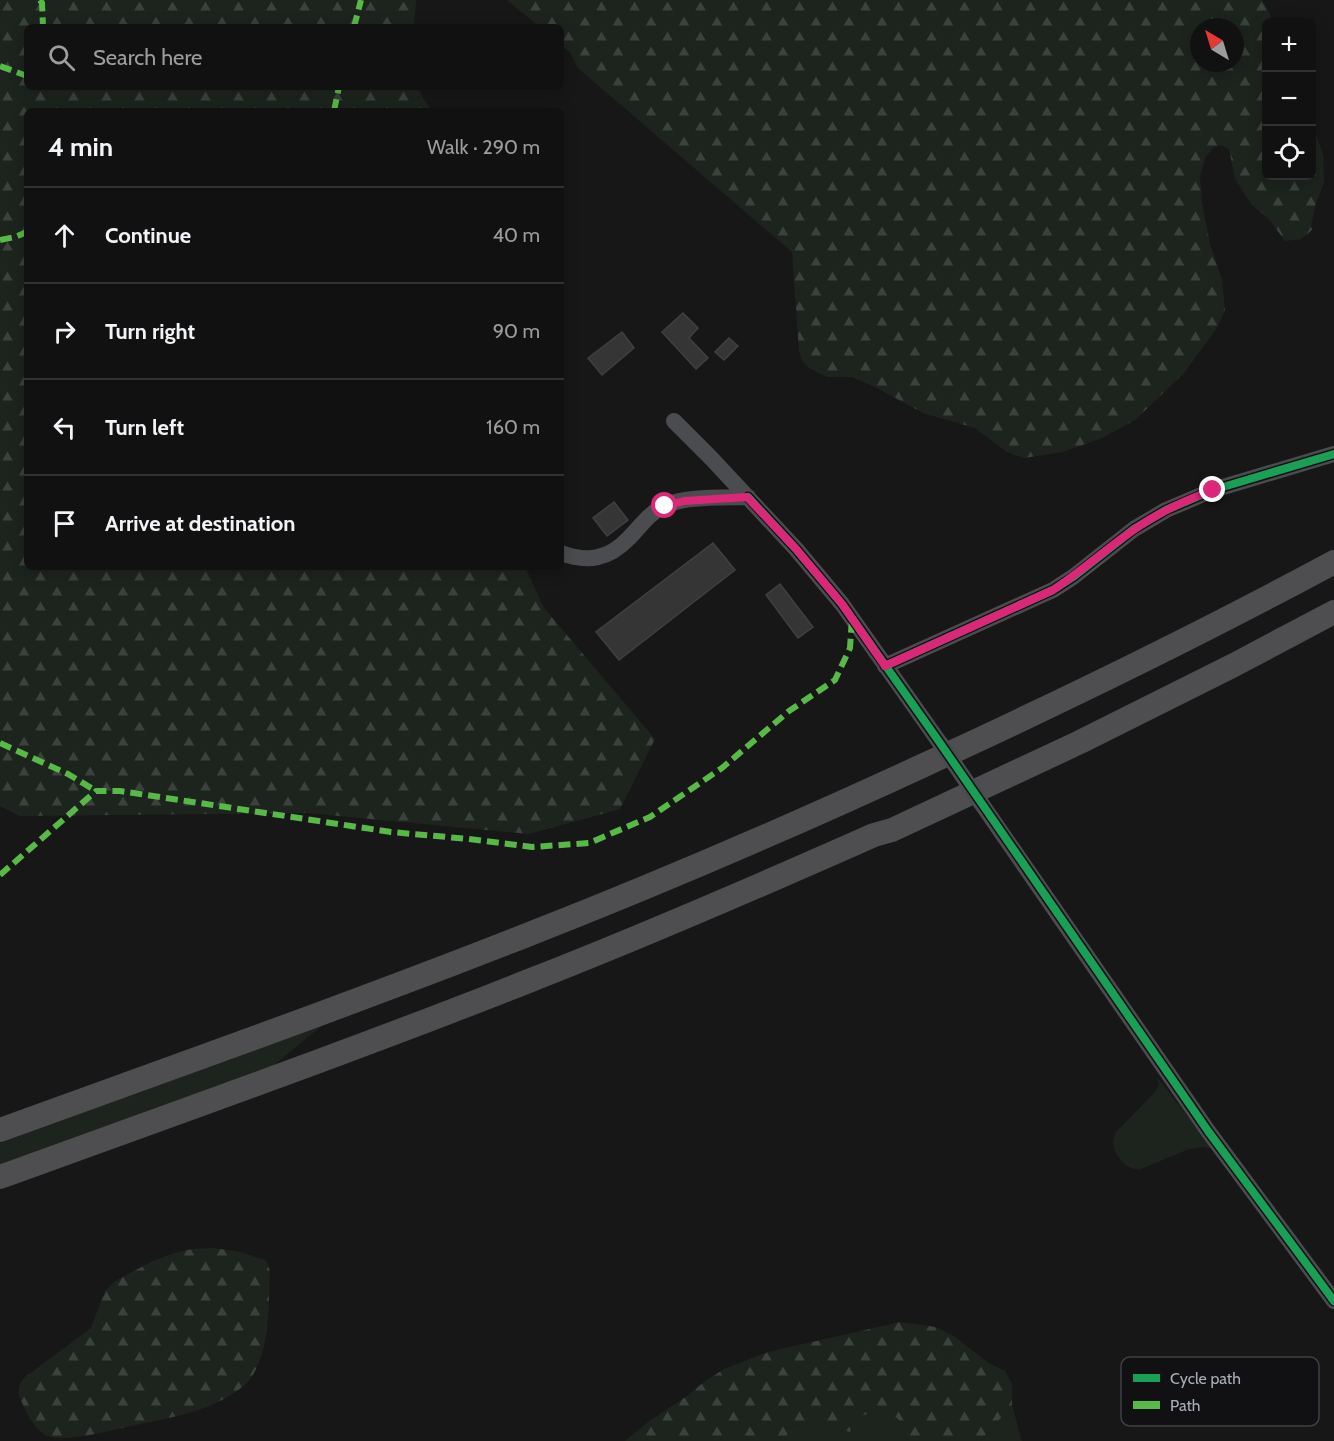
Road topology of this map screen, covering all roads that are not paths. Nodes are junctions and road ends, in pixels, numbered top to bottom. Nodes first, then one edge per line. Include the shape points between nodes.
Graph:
1 (674, 421) dead end
2 (1334, 454) edge
3 (747, 497) junction
4 (564, 554) edge
5 (1334, 562) edge
6 (1334, 612) edge
7 (885, 666) junction
8 (0, 1130) edge
9 (0, 1178) edge
10 (1334, 1301) edge

1 - 3 street
2 - 7 street via 1213,490 1166,510 1053,590
3 - 4 street via 665,506 602,557
3 - 7 street via 842,604
5 - 8 highway via 1033,715 722,855 430,973
6 - 9 highway via 1069,747 892,830 433,1019
7 - 10 street, bridge via 1208,1131

